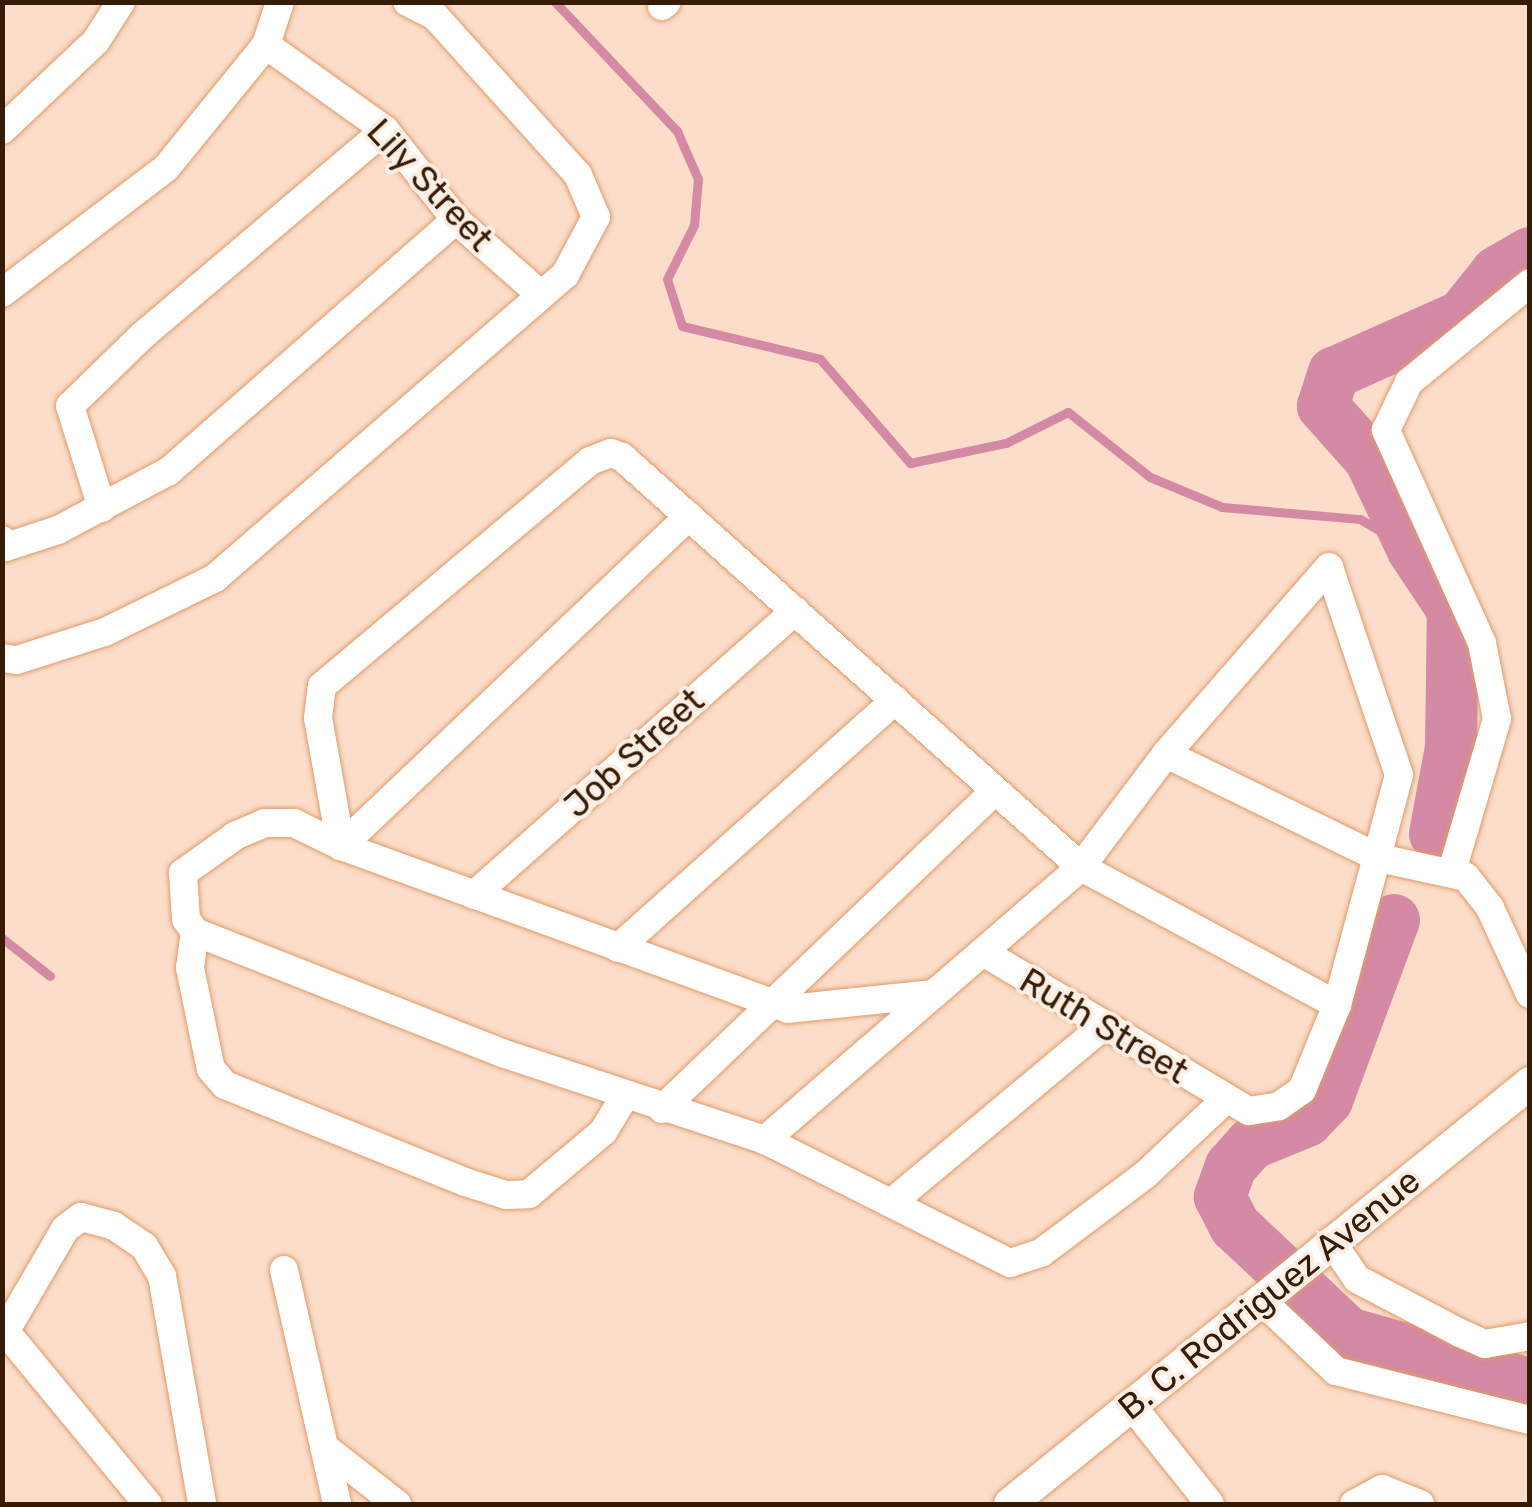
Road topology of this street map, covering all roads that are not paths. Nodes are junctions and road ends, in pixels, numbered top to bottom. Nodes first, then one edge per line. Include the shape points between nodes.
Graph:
1 (120, 2) edge
2 (280, 2) edge
3 (406, 2) edge
4 (266, 45) junction
5 (2, 130) edge
6 (386, 130) junction
7 (456, 220) junction
8 (1530, 282) edge
9 (2, 292) edge
10 (542, 295) junction
11 (102, 508) junction
12 (689, 516) junction
13 (4, 546) edge
14 (795, 610) junction
15 (2, 658) edge
16 (895, 700) junction
17 (1166, 754) junction
18 (995, 790) junction
19 (341, 846) junction
20 (1379, 858) junction
21 (1081, 868) junction
22 (1452, 871) junction
23 (474, 895) junction
24 (195, 932) junction
25 (618, 948) junction
26 (983, 952) junction
27 (934, 994) junction
28 (1530, 994) edge
29 (766, 1002) junction
30 (1337, 1005) junction
31 (1102, 1027) junction
32 (1530, 1083) edge
33 (624, 1096) junction
34 (1225, 1100) junction
35 (662, 1109) junction
36 (765, 1140) junction
37 (892, 1203) junction
38 (1328, 1243) junction
39 (284, 1270) dead end
40 (1264, 1296) junction
41 (4, 1334) edge
42 (1530, 1336) edge
43 (1132, 1406) junction
44 (1530, 1420) edge
45 (324, 1446) junction
46 (148, 1504) edge
47 (202, 1504) edge
48 (336, 1504) edge
49 (397, 1504) edge
50 (1010, 1504) edge
51 (1210, 1504) edge
52 (1354, 1504) edge
53 (1420, 1504) edge

1 - 5 street via 96,41
2 - 4 street
3 - 10 street via 436,16 578,175 596,217 564,275
4 - 6 street, Lily Street
4 - 9 street via 166,168
6 - 7 street, Lily Street
6 - 11 street via 143,334 70,406
7 - 10 street, Lily Street
7 - 11 street via 168,471
8 - 22 street via 1409,382 1386,430 1482,643 1497,720
10 - 15 street via 216,578 105,632 17,660
11 - 13 street
12 - 14 street
12 - 19 street
12 - 19 street via 622,457 602,455 334,671 316,699
14 - 16 street
14 - 23 street, Job Street
16 - 18 street
16 - 25 street
17 - 20 street
17 - 20 street via 1330,566 1400,775
17 - 21 street
18 - 21 street
18 - 29 street
19 - 23 street
19 - 24 street via 294,823 265,823 234,836 183,873 180,893
20 - 22 street
20 - 30 street
21 - 26 street
21 - 30 street
22 - 28 street via 1478,889
23 - 25 street
24 - 33 street
24 - 33 street via 190,968 211,1068 224,1085 464,1182 506,1195 529,1194 603,1132
25 - 29 street
26 - 27 street
26 - 31 street, Ruth Street
27 - 29 street via 814,1009
27 - 36 street
29 - 35 street
30 - 34 street via 1302,1090 1249,1111
31 - 34 street, Ruth Street
31 - 37 street
32 - 38 street, B. C. Rodriguez Avenue
33 - 35 street
34 - 37 street via 1145,1174 1020,1263
35 - 36 street
36 - 37 street
38 - 40 street, B. C. Rodriguez Avenue
38 - 42 street via 1357,1278 1460,1333 1485,1344
39 - 45 street
40 - 43 street, B. C. Rodriguez Avenue
40 - 44 street via 1336,1371
41 - 46 street
41 - 47 street via 65,1229 81,1217 114,1226 144,1246 162,1276
43 - 50 street, B. C. Rodriguez Avenue
43 - 51 street
45 - 48 street
45 - 49 street
52 - 53 street via 1382,1488

